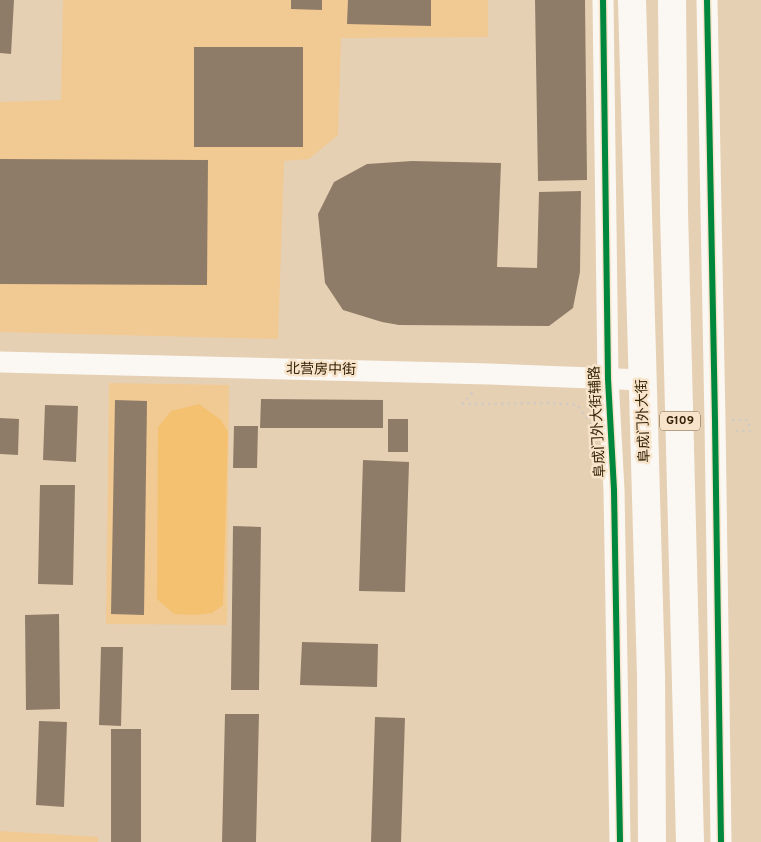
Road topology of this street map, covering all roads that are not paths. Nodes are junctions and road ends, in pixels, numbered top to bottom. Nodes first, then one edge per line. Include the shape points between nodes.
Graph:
1 (603, 0) edge
2 (632, 0) edge
3 (672, 0) edge
4 (706, 0) edge
5 (0, 362) edge
6 (608, 379) junction
7 (643, 380) junction
8 (620, 842) edge
9 (652, 842) edge
10 (690, 842) edge
11 (721, 842) edge

1 - 6 street, 阜成门外大街辅路
2 - 7 highway, 阜成门外大街 / G109
3 - 10 highway, G109 via 674,211
4 - 11 street
5 - 6 street, 北营房中街
6 - 7 street, 北营房中街
6 - 8 street, 阜成门外大街辅路 via 614,490
7 - 9 highway, 阜成门外大街 / G109

